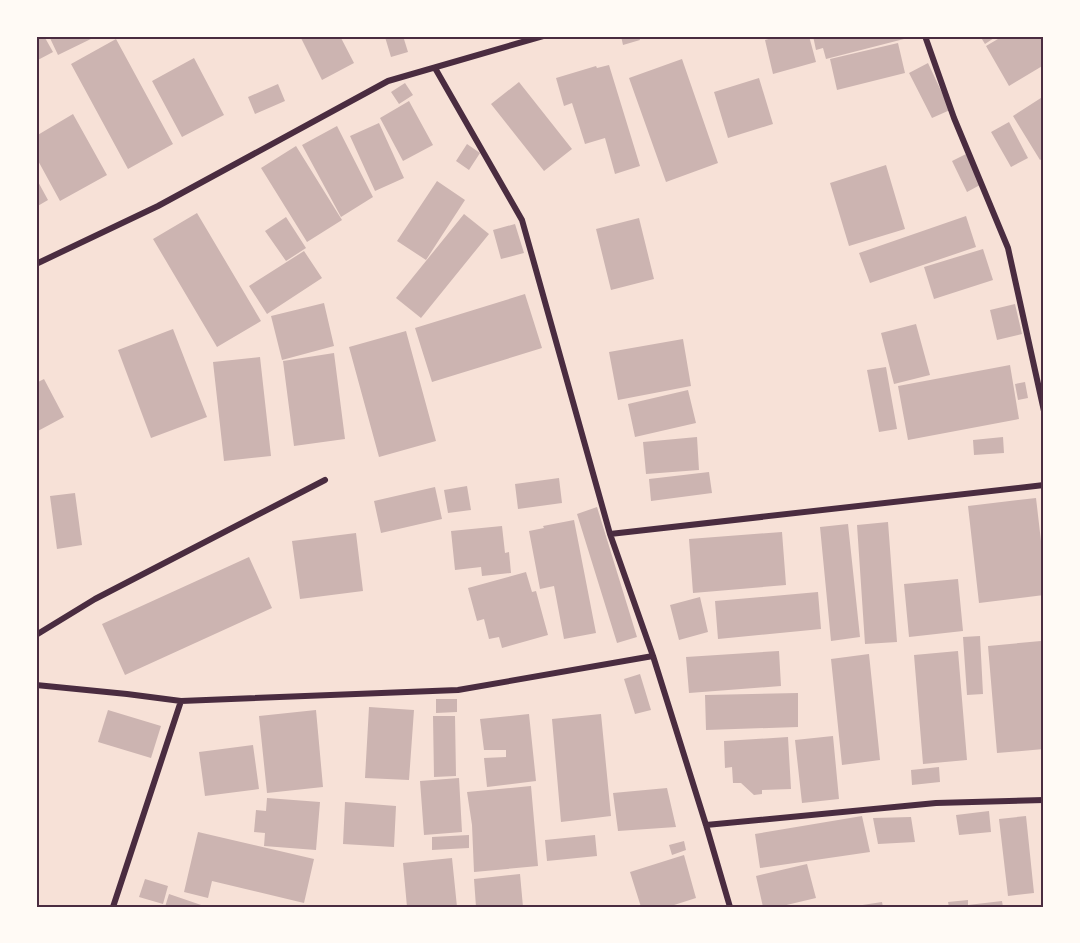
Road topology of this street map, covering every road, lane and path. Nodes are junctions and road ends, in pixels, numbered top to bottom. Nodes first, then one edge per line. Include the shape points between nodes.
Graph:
1 (543, 36) edge
2 (925, 36) edge
3 (435, 68) junction
4 (36, 264) edge
5 (1044, 411) edge
6 (325, 480) dead end
7 (1044, 485) edge
8 (610, 534) junction
9 (36, 635) edge
10 (653, 656) junction
11 (36, 685) edge
12 (181, 701) junction
13 (1044, 800) edge
14 (706, 825) junction
15 (113, 907) edge
16 (730, 907) edge

1 - 3 street
2 - 5 street via 1008,248
3 - 4 street via 388,81 158,206
3 - 8 street via 522,220
6 - 9 street via 95,599
7 - 8 street
8 - 10 street
10 - 12 street via 458,690
10 - 14 street
11 - 12 street
12 - 15 street
13 - 14 street via 936,803
14 - 16 street

